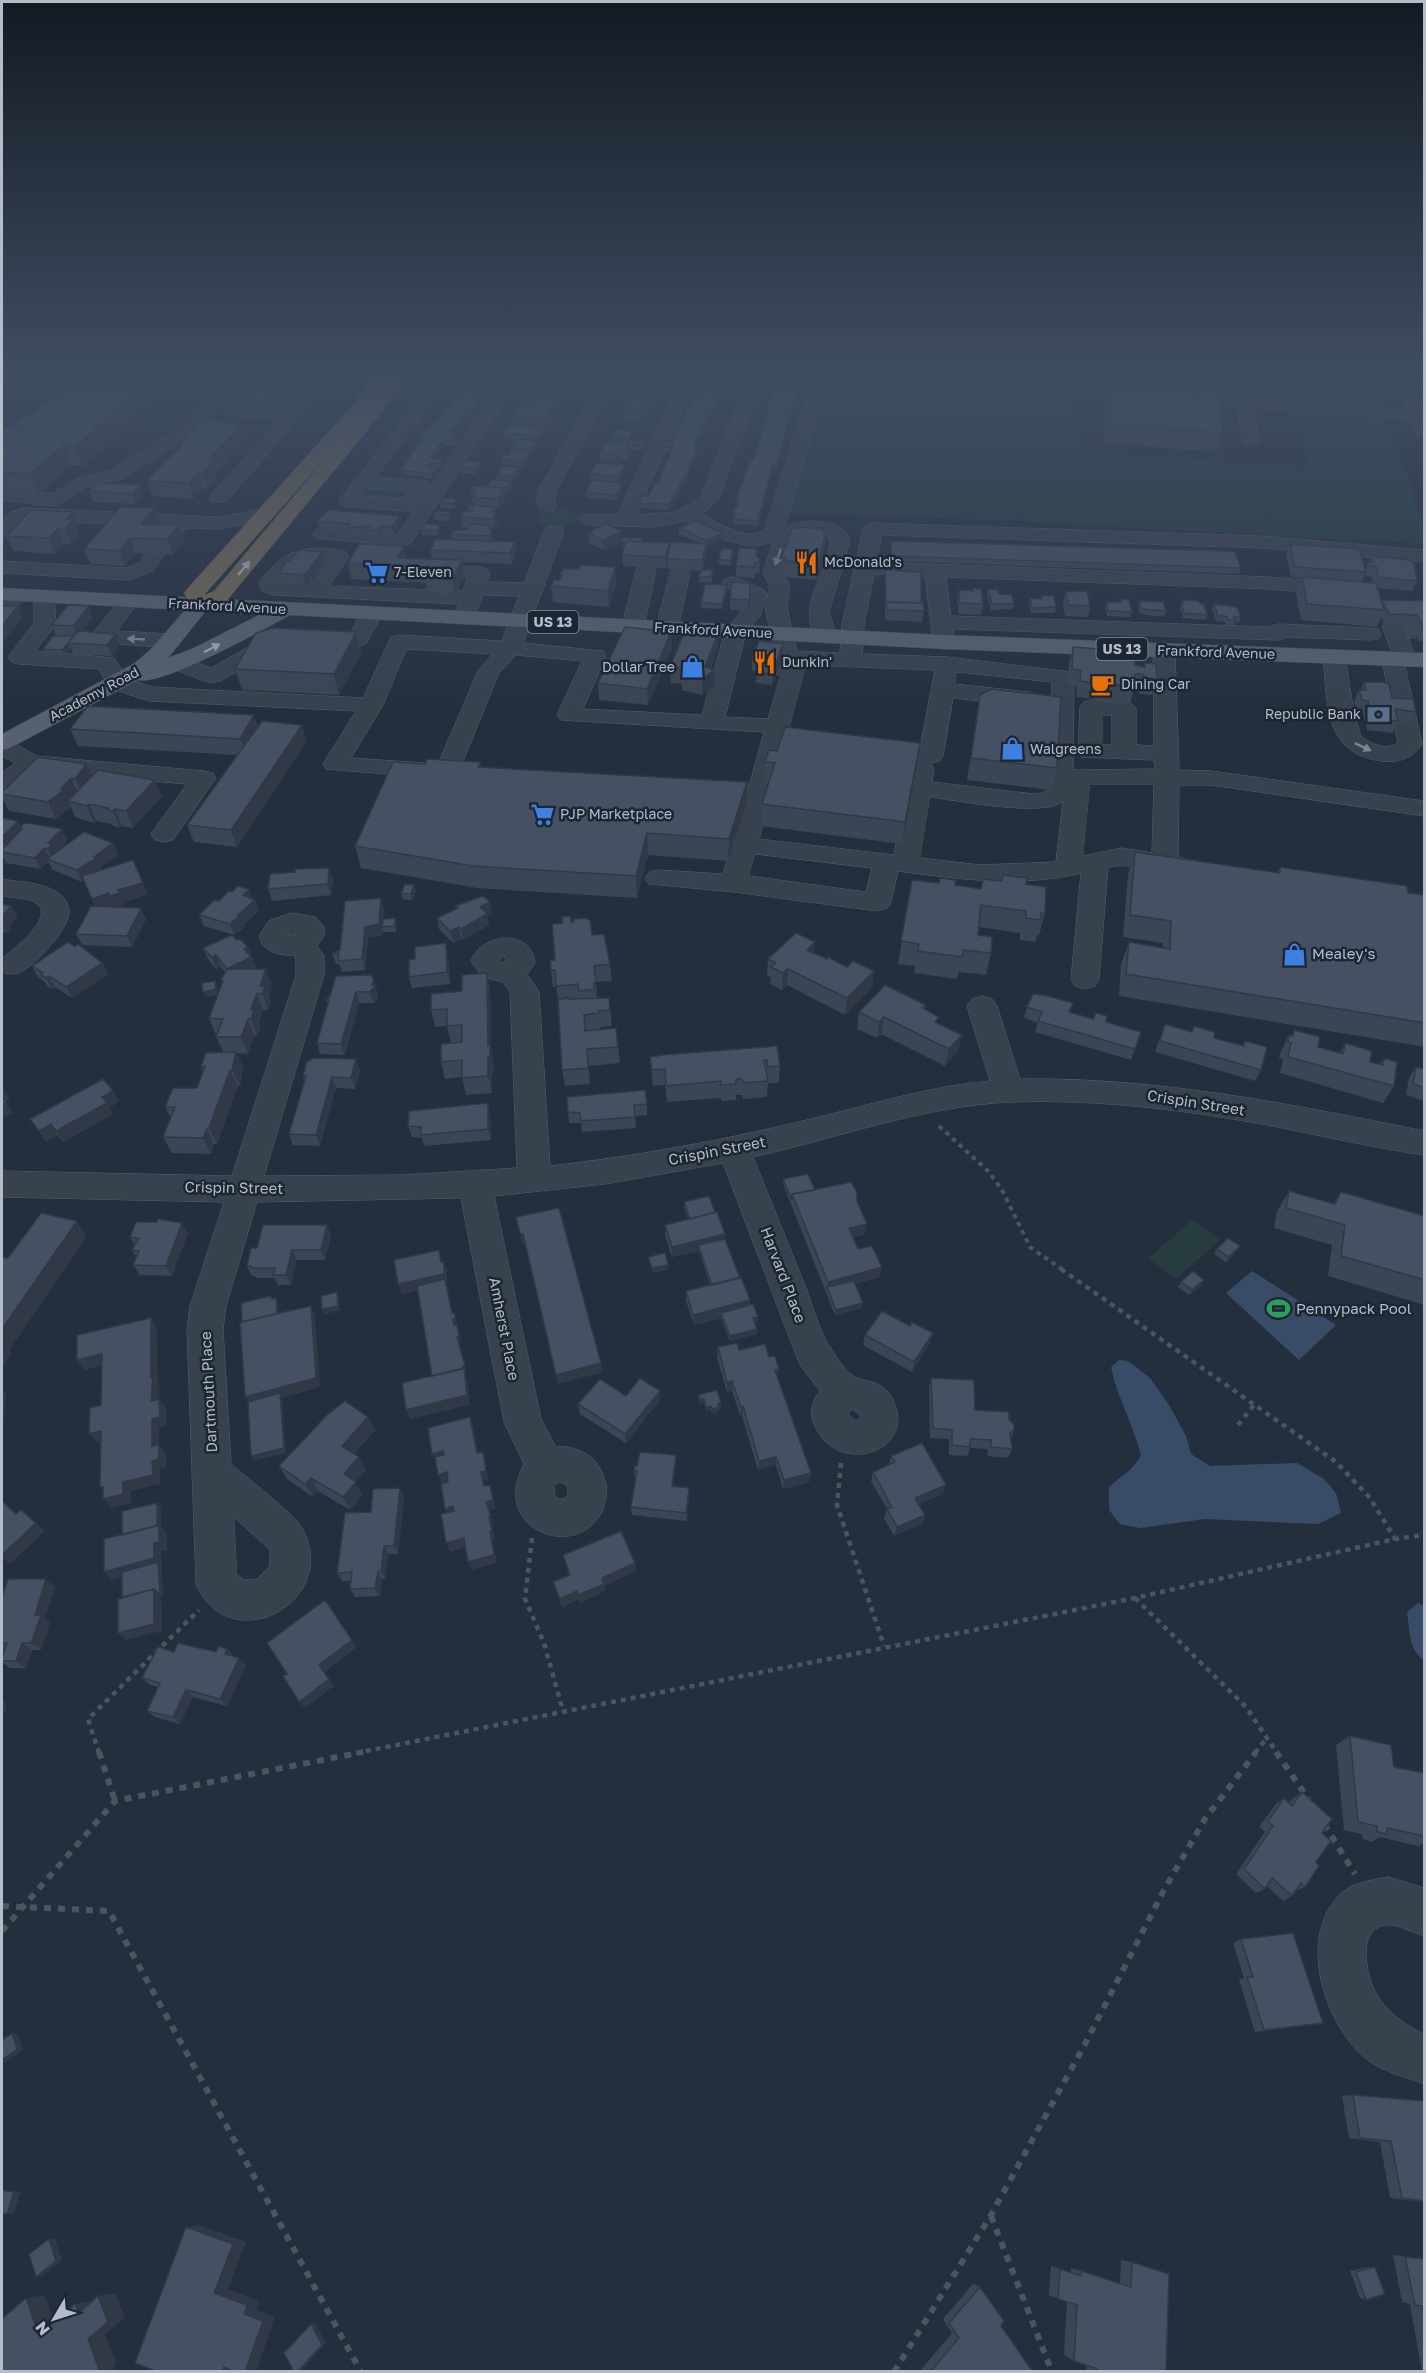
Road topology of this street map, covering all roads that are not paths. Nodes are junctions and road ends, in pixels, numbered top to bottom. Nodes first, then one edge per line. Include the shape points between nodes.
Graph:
1 (78, 486) edge
2 (230, 486) edge
3 (289, 486) edge
4 (312, 486) edge
5 (417, 486) edge
6 (432, 486) edge
7 (550, 486) edge
8 (640, 486) edge
9 (714, 486) edge
10 (788, 486) edge
11 (2, 494) edge
12 (219, 498) dead end
13 (416, 507) junction
14 (569, 509) junction
15 (687, 514) junction
16 (262, 515) junction
17 (121, 519) junction
18 (624, 520) junction
19 (182, 522) junction
20 (540, 525) junction
21 (828, 530) junction
22 (2, 531) edge
23 (872, 532) junction
24 (323, 534) dead end
25 (106, 536) edge
26 (403, 540) junction
27 (1261, 542) junction
28 (92, 554) edge
29 (1425, 556) edge
30 (393, 559) edge
31 (2, 567) edge
32 (864, 568) junction
33 (646, 570) edge
34 (77, 571) junction
35 (935, 571) junction
36 (680, 573) edge
37 (542, 581) junction
38 (732, 583) edge
39 (1269, 583) junction
40 (417, 587) junction
41 (470, 588) junction
42 (1350, 589) edge
43 (315, 591) dead end
44 (356, 593) junction
45 (44, 597) junction
46 (5, 598) edge
47 (74, 598) junction
48 (129, 601) junction
49 (200, 605) junction
50 (776, 608) junction
51 (285, 609) junction
52 (818, 610) junction
53 (346, 612) junction
54 (372, 614) junction
55 (398, 615) junction
56 (464, 618) junction
57 (521, 621) junction
58 (633, 626) junction
59 (667, 628) junction
60 (735, 631) junction
61 (947, 632) junction
62 (783, 634) junction
63 (1370, 634) tunnel mouth
64 (823, 636) junction
65 (853, 637) junction
66 (1280, 639) junction
67 (170, 641) junction
68 (1000, 644) junction
69 (1406, 645) edge
70 (510, 648) junction
71 (1174, 651) junction
72 (1334, 657) junction
73 (817, 659) junction
74 (850, 660) junction
75 (177, 662) junction
76 (947, 664) junction
77 (997, 670) junction
78 (112, 673) junction
79 (943, 690) junction
80 (1062, 702) junction
81 (371, 705) junction
82 (712, 723) junction
83 (778, 726) junction
84 (2, 745) edge
85 (1124, 752) dead end
86 (924, 755) junction
87 (31, 763) junction
88 (1167, 765) junction
89 (2, 784) edge
90 (682, 786) edge
91 (918, 788) junction
92 (760, 791) junction
93 (1425, 809) edge
94 (164, 834) dead end
95 (745, 845) junction
96 (896, 863) junction
97 (1165, 863) junction
98 (1082, 865) junction
99 (1206, 869) edge
100 (658, 878) dead end
101 (734, 883) junction
102 (2, 888) edge
103 (299, 944) dead end
104 (12, 965) dead end
105 (511, 971) dead end
106 (1085, 979) dead end
107 (982, 1006) dead end
108 (1008, 1090) junction
109 (1425, 1143) edge
110 (734, 1149) junction
111 (534, 1180) junction
112 (2, 1184) edge
113 (475, 1184) junction
114 (244, 1188) junction
115 (845, 1436) road end
116 (213, 1473) junction
117 (536, 1506) road end
118 (1425, 1912) edge
119 (1425, 2059) edge

1 - 11 street via 55,500
2 - 12 street
3 - 16 highway
49 -> 4 highway via 221,595
5 - 13 street via 421,486
6 - 13 street
7 - 14 street via 545,499
8 - 18 street
9 - 15 street via 709,500
10 - 15 street via 769,538 753,542 742,539
13 - 26 street
14 - 18 street
14 - 20 street via 538,509
14 - 20 street via 577,528
15 - 18 street via 650,521
16 - 19 street via 220,523
16 - 49 highway via 194,593
17 - 19 street
17 - 22 street via 25,514
17 - 25 street
19 - 34 street via 138,572
20 - 37 street
21 - 23 street
21 -> 50 street via 801,528 784,538 773,573 780,586
21 - 52 street via 840,542
23 - 27 street
23 - 32 street
24 - 26 street
26 - 30 street
27 - 29 street
27 - 39 street
28 - 34 street
31 - 34 street
32 - 35 street
32 - 65 street
33 - 58 street
34 - 47 street
35 - 39 street
35 - 61 street
36 - 59 street
37 - 41 street
37 - 57 street
38 - 60 street via 757,594 749,616
39 - 42 street
39 - 66 street
40 - 41 street
40 - 44 street
40 - 55 street
41 - 56 street
43 - 44 street
44 - 53 street
45 - 46 main road, Frankford Avenue / US 13
45 - 47 main road, Frankford Avenue / US 13
45 - 78 street via 45,624 19,657
47 - 48 main road, Frankford Avenue / US 13
48 - 49 main road, Frankford Avenue / US 13
67 -> 48 street via 102,637
49 - 51 main road, Frankford Avenue / US 13
49 - 67 main road, Academy Road
50 - 52 street
50 - 62 street
51 - 53 main road, Frankford Avenue / US 13
75 -> 51 main road
52 - 64 street
53 - 54 main road, Frankford Avenue / US 13
54 - 55 main road, Frankford Avenue / US 13
54 - 75 street via 358,639 283,637 212,676
55 - 56 main road, Frankford Avenue / US 13
56 - 57 main road, Frankford Avenue / US 13
57 - 58 main road, Frankford Avenue / US 13
57 - 70 street
58 - 59 main road, Frankford Avenue / US 13
59 - 60 main road, Frankford Avenue / US 13
60 - 62 main road, Frankford Avenue / US 13
60 - 82 street
61 - 65 main road, Frankford Avenue / US 13
61 - 66 street
61 - 68 main road, Frankford Avenue / US 13
62 - 64 main road, Frankford Avenue / US 13
62 - 83 street via 787,656 775,695
63 - 66 street
64 - 65 main road, Frankford Avenue / US 13
64 - 73 street
65 - 74 street
66 - 71 main road, Frankford Avenue / US 13
66 - 72 main road, Frankford Avenue / US 13
67 - 78 main road, Academy Road via 143,669
68 - 71 main road, Frankford Avenue / US 13
68 - 77 street
69 - 72 main road, Frankford Avenue / US 13
72 -> 69 street via 1347,733 1355,744 1384,754 1402,752 1410,744
70 - 81 street via 399,642
70 - 81 street via 489,671 458,772 335,764
70 - 82 street via 595,656 569,715
71 - 88 street via 1185,695 1166,716
73 - 74 street
73 - 83 street via 797,658
74 - 76 street
75 - 78 main road
76 - 77 street
76 - 79 street
77 - 80 street via 1063,677
78 - 81 street via 149,694
78 - 84 main road, Academy Road
79 - 80 street
79 - 86 street via 931,756
80 - 91 street via 1057,795 1043,801 1024,801
82 - 83 street
83 - 86 street
83 - 92 street
84 - 87 street
85 - 88 street
86 - 91 street
87 - 89 street
87 - 94 street via 204,778
88 - 93 street via 1210,778
88 - 97 street
88 - 98 street via 1078,776
90 - 92 street
91 - 96 street
92 - 95 street
95 - 96 street
95 - 101 street
96 - 98 street via 980,873
96 - 101 street via 877,902
97 - 98 street via 1122,856
97 - 99 street
98 - 106 street
100 - 101 street
102 - 104 street via 46,898 54,906 56,916 40,940
103 - 114 street, Dartmouth Place via 310,956 310,975
105 - 111 street via 524,992
107 - 108 street
108 - 109 street, Crispin Street via 1103,1090 1162,1097
108 - 110 street, Crispin Street via 938,1101
110 - 111 street, Crispin Street via 635,1168
110 - 115 street, Harvard Place via 814,1355 844,1393 863,1394 872,1399 880,1416 879,1425 865,1437
111 - 113 street, Crispin Street
112 - 114 street, Crispin Street
113 - 114 street, Crispin Street via 368,1189
113 - 117 street, Amherst Place via 523,1422 547,1469 557,1465 578,1468 589,1485 584,1505 565,1517 553,1517
114 - 116 street, Dartmouth Place via 208,1306 205,1329
116 - 116 street, Dartmouth Place via 287,1539 292,1548 293,1560 282,1584 259,1599 234,1599 223,1593 218,1580
118 - 119 street via 1392,1901 1358,1910 1347,1923 1340,1962 1344,1985 1371,2028 1389,2045

